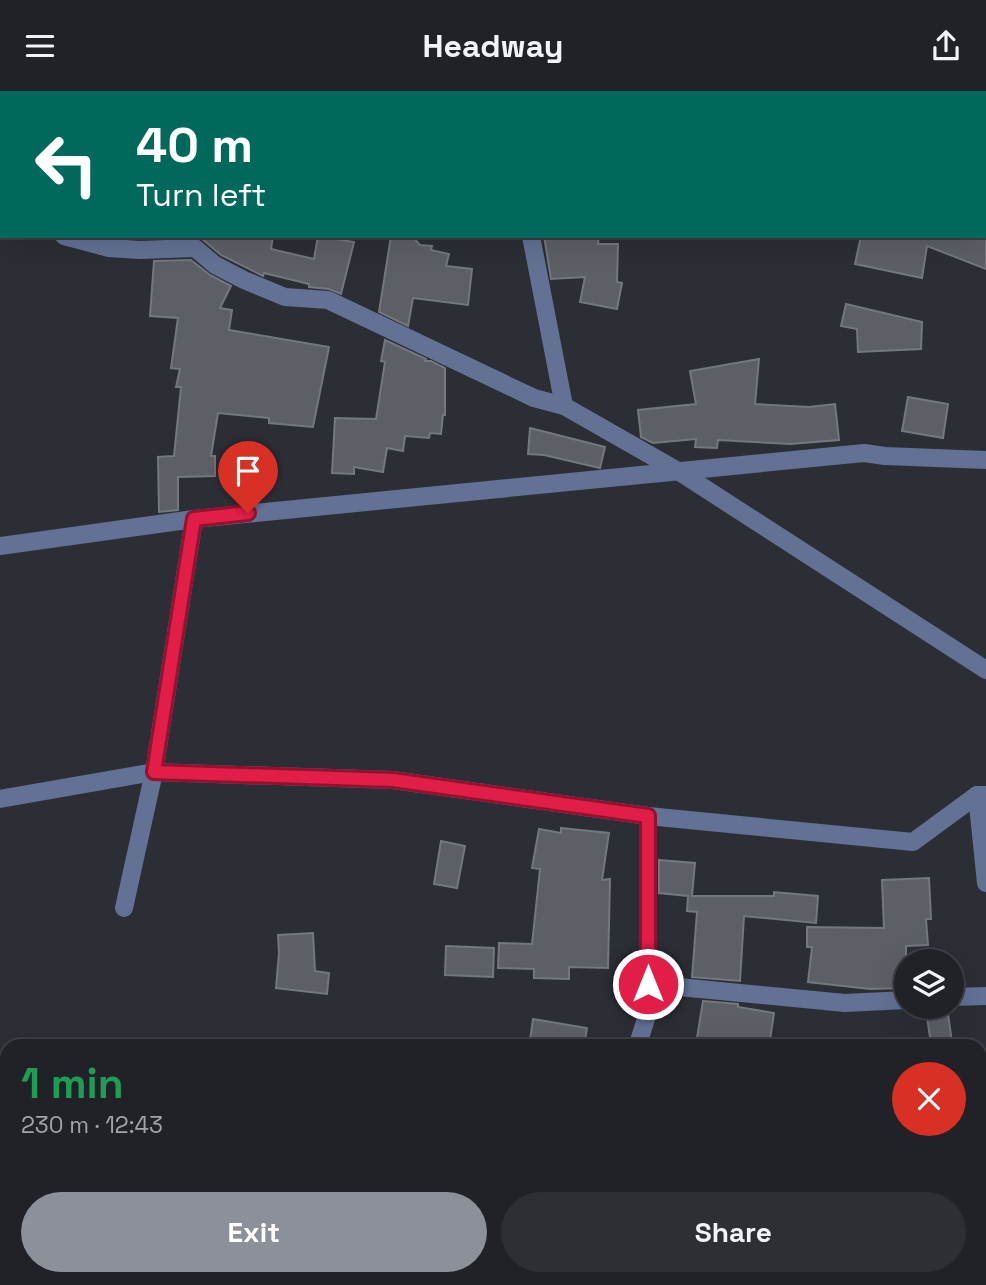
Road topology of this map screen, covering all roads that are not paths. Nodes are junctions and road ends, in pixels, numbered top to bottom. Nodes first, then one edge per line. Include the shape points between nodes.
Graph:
1 (72, 238) edge
2 (531, 238) edge
3 (564, 406) junction
4 (986, 460) edge
5 (678, 471) junction
6 (194, 519) junction
7 (0, 546) edge
8 (986, 670) edge
9 (154, 772) junction
10 (981, 795) edge
11 (0, 799) edge
12 (648, 816) junction
13 (986, 883) edge
14 (124, 908) dead end
15 (648, 984) junction
16 (986, 996) edge
17 (964, 997) edge
18 (894, 1001) edge
19 (640, 1039) edge

1 - 3 street via 109,248 195,248 244,280 285,297 328,300 534,398
2 - 3 street
3 - 5 street
4 - 5 street via 864,453
5 - 6 street
5 - 8 street
6 - 7 street
6 - 9 street
9 - 11 street
9 - 12 street via 393,780
9 - 14 street
10 - 12 street via 913,842
10 - 13 street
12 - 15 street
15 - 18 street via 845,1003
15 - 19 street
16 - 17 street

